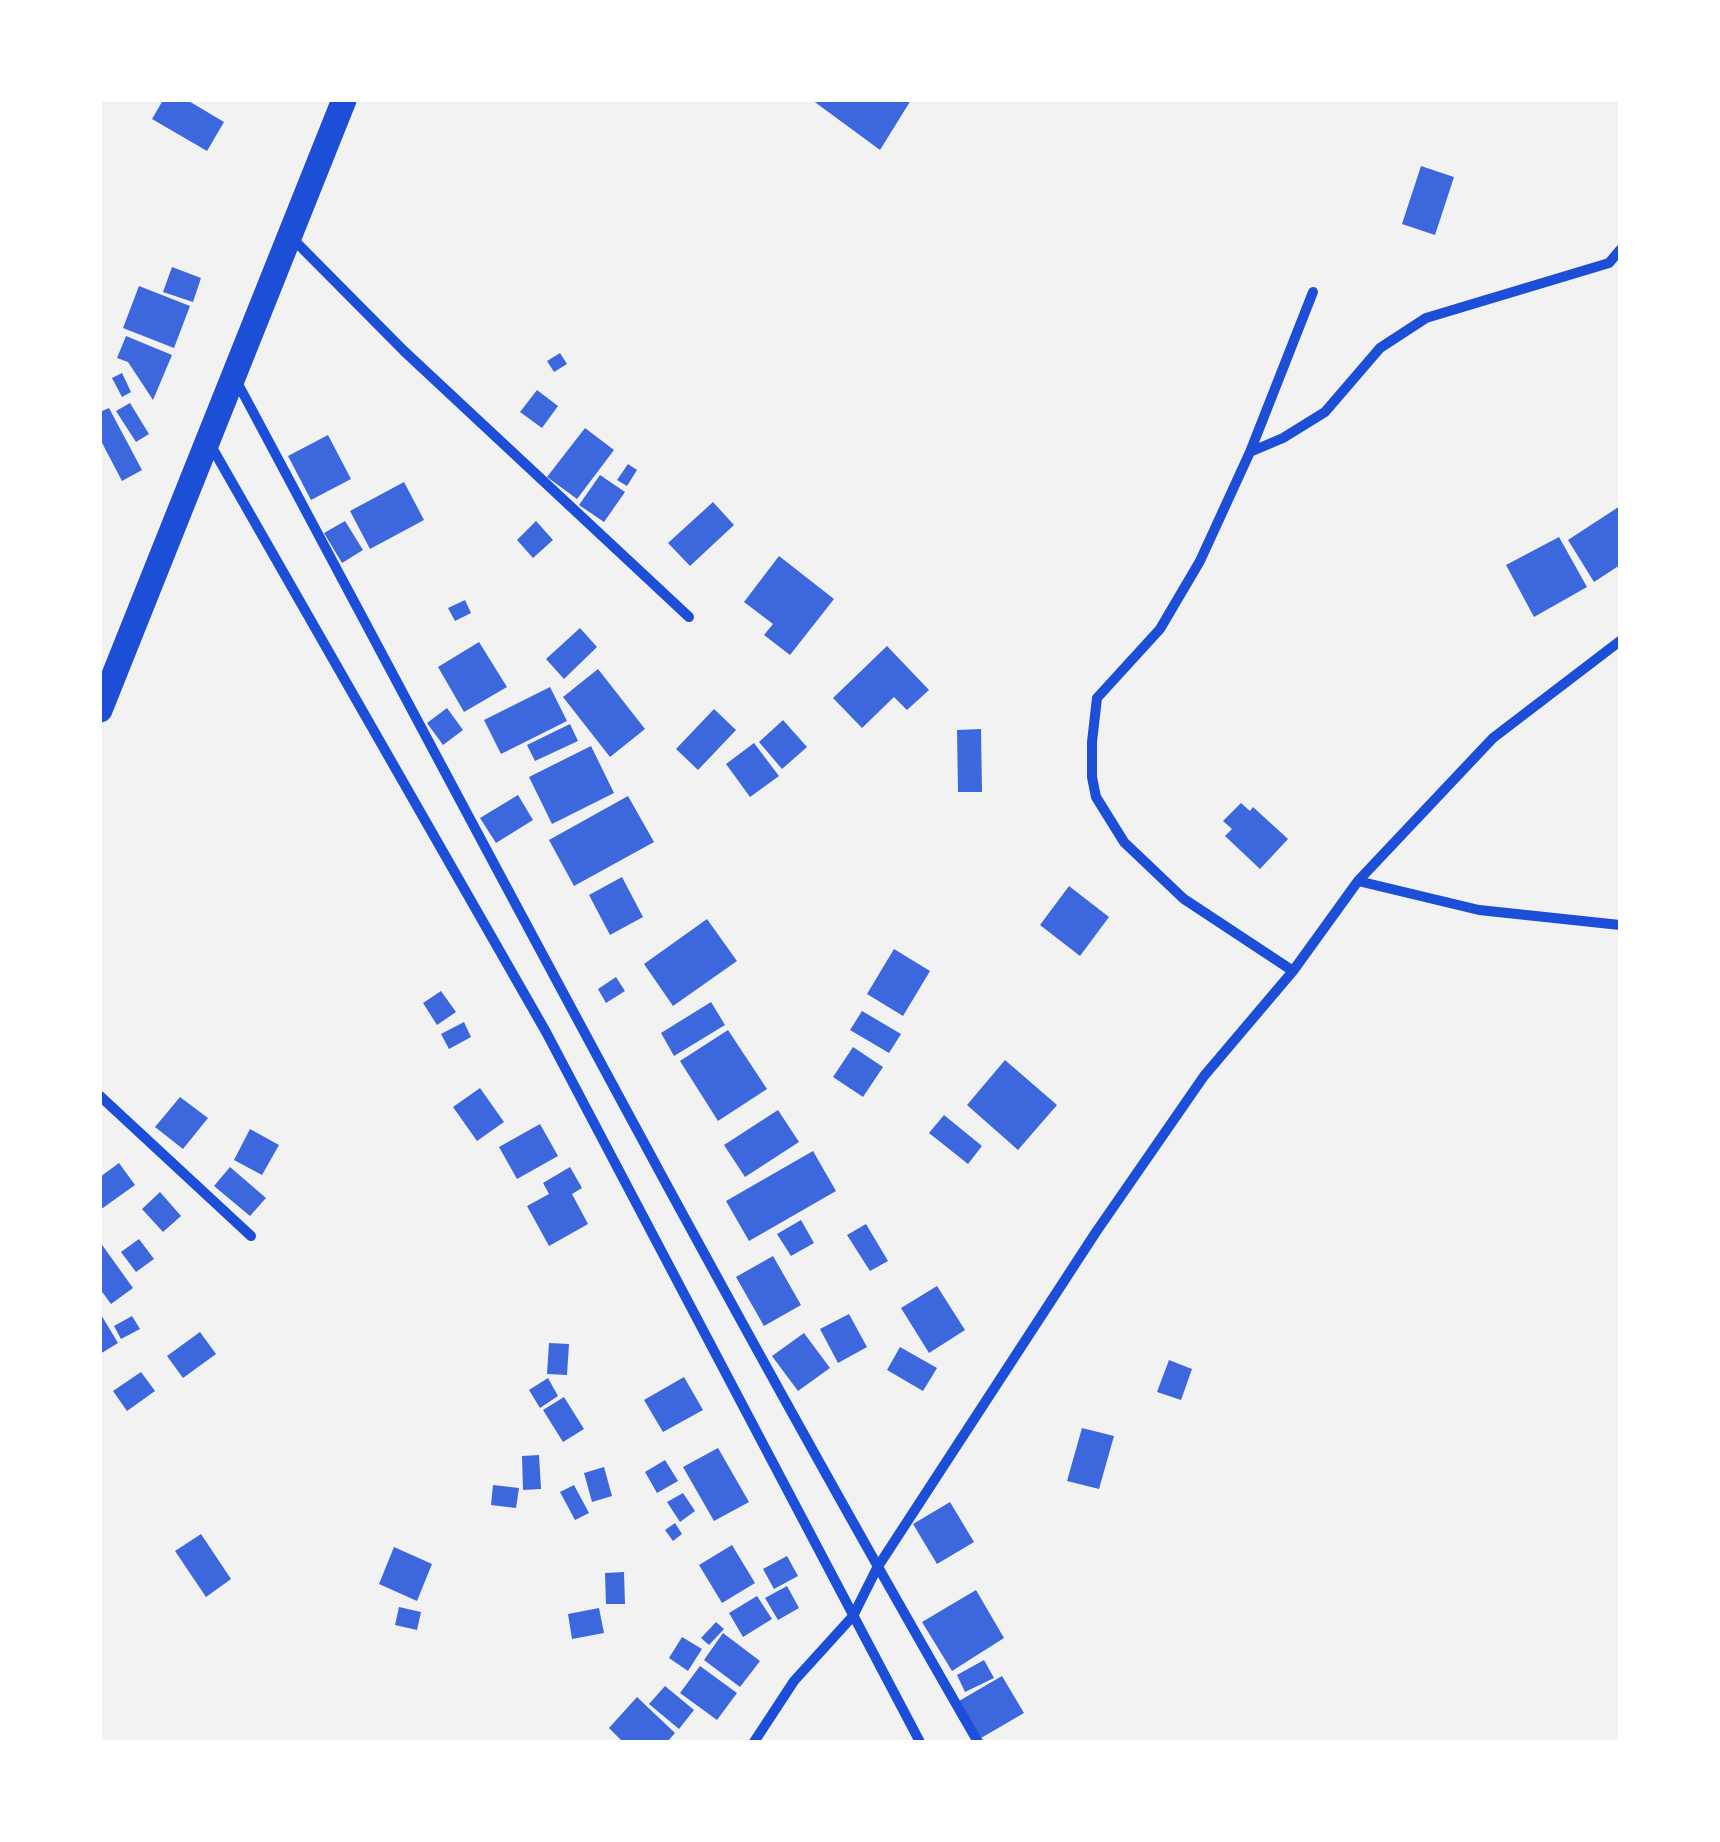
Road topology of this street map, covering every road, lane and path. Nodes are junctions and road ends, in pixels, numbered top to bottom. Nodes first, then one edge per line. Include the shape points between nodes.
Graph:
1 (344, 100) edge
2 (288, 234) junction
3 (1620, 250) edge
4 (1314, 292) dead end
5 (233, 376) junction
6 (207, 439) junction
7 (1250, 452) junction
8 (689, 617) dead end
9 (1620, 641) edge
10 (100, 710) edge
11 (1358, 881) junction
12 (1620, 925) edge
13 (1294, 971) junction
14 (100, 1096) edge
15 (251, 1236) dead end
16 (877, 1568) junction
17 (853, 1616) junction
18 (754, 1742) edge
19 (920, 1742) edge
20 (978, 1742) edge

1 - 2 main road
2 - 5 main road
2 - 8 street
3 - 7 street via 1609,263 1426,318 1380,348 1325,412
4 - 7 street
5 - 6 main road
5 - 16 street
6 - 10 main road
6 - 17 street via 546,1032
7 - 13 street via 1160,629 1097,698 1092,778 1096,798 1124,842 1184,899
9 - 11 street via 1492,738
11 - 12 street via 1479,910
11 - 13 street
13 - 16 street via 1193,1091
14 - 15 street
16 - 17 street
16 - 20 street
17 - 18 street via 794,1681
17 - 19 street

